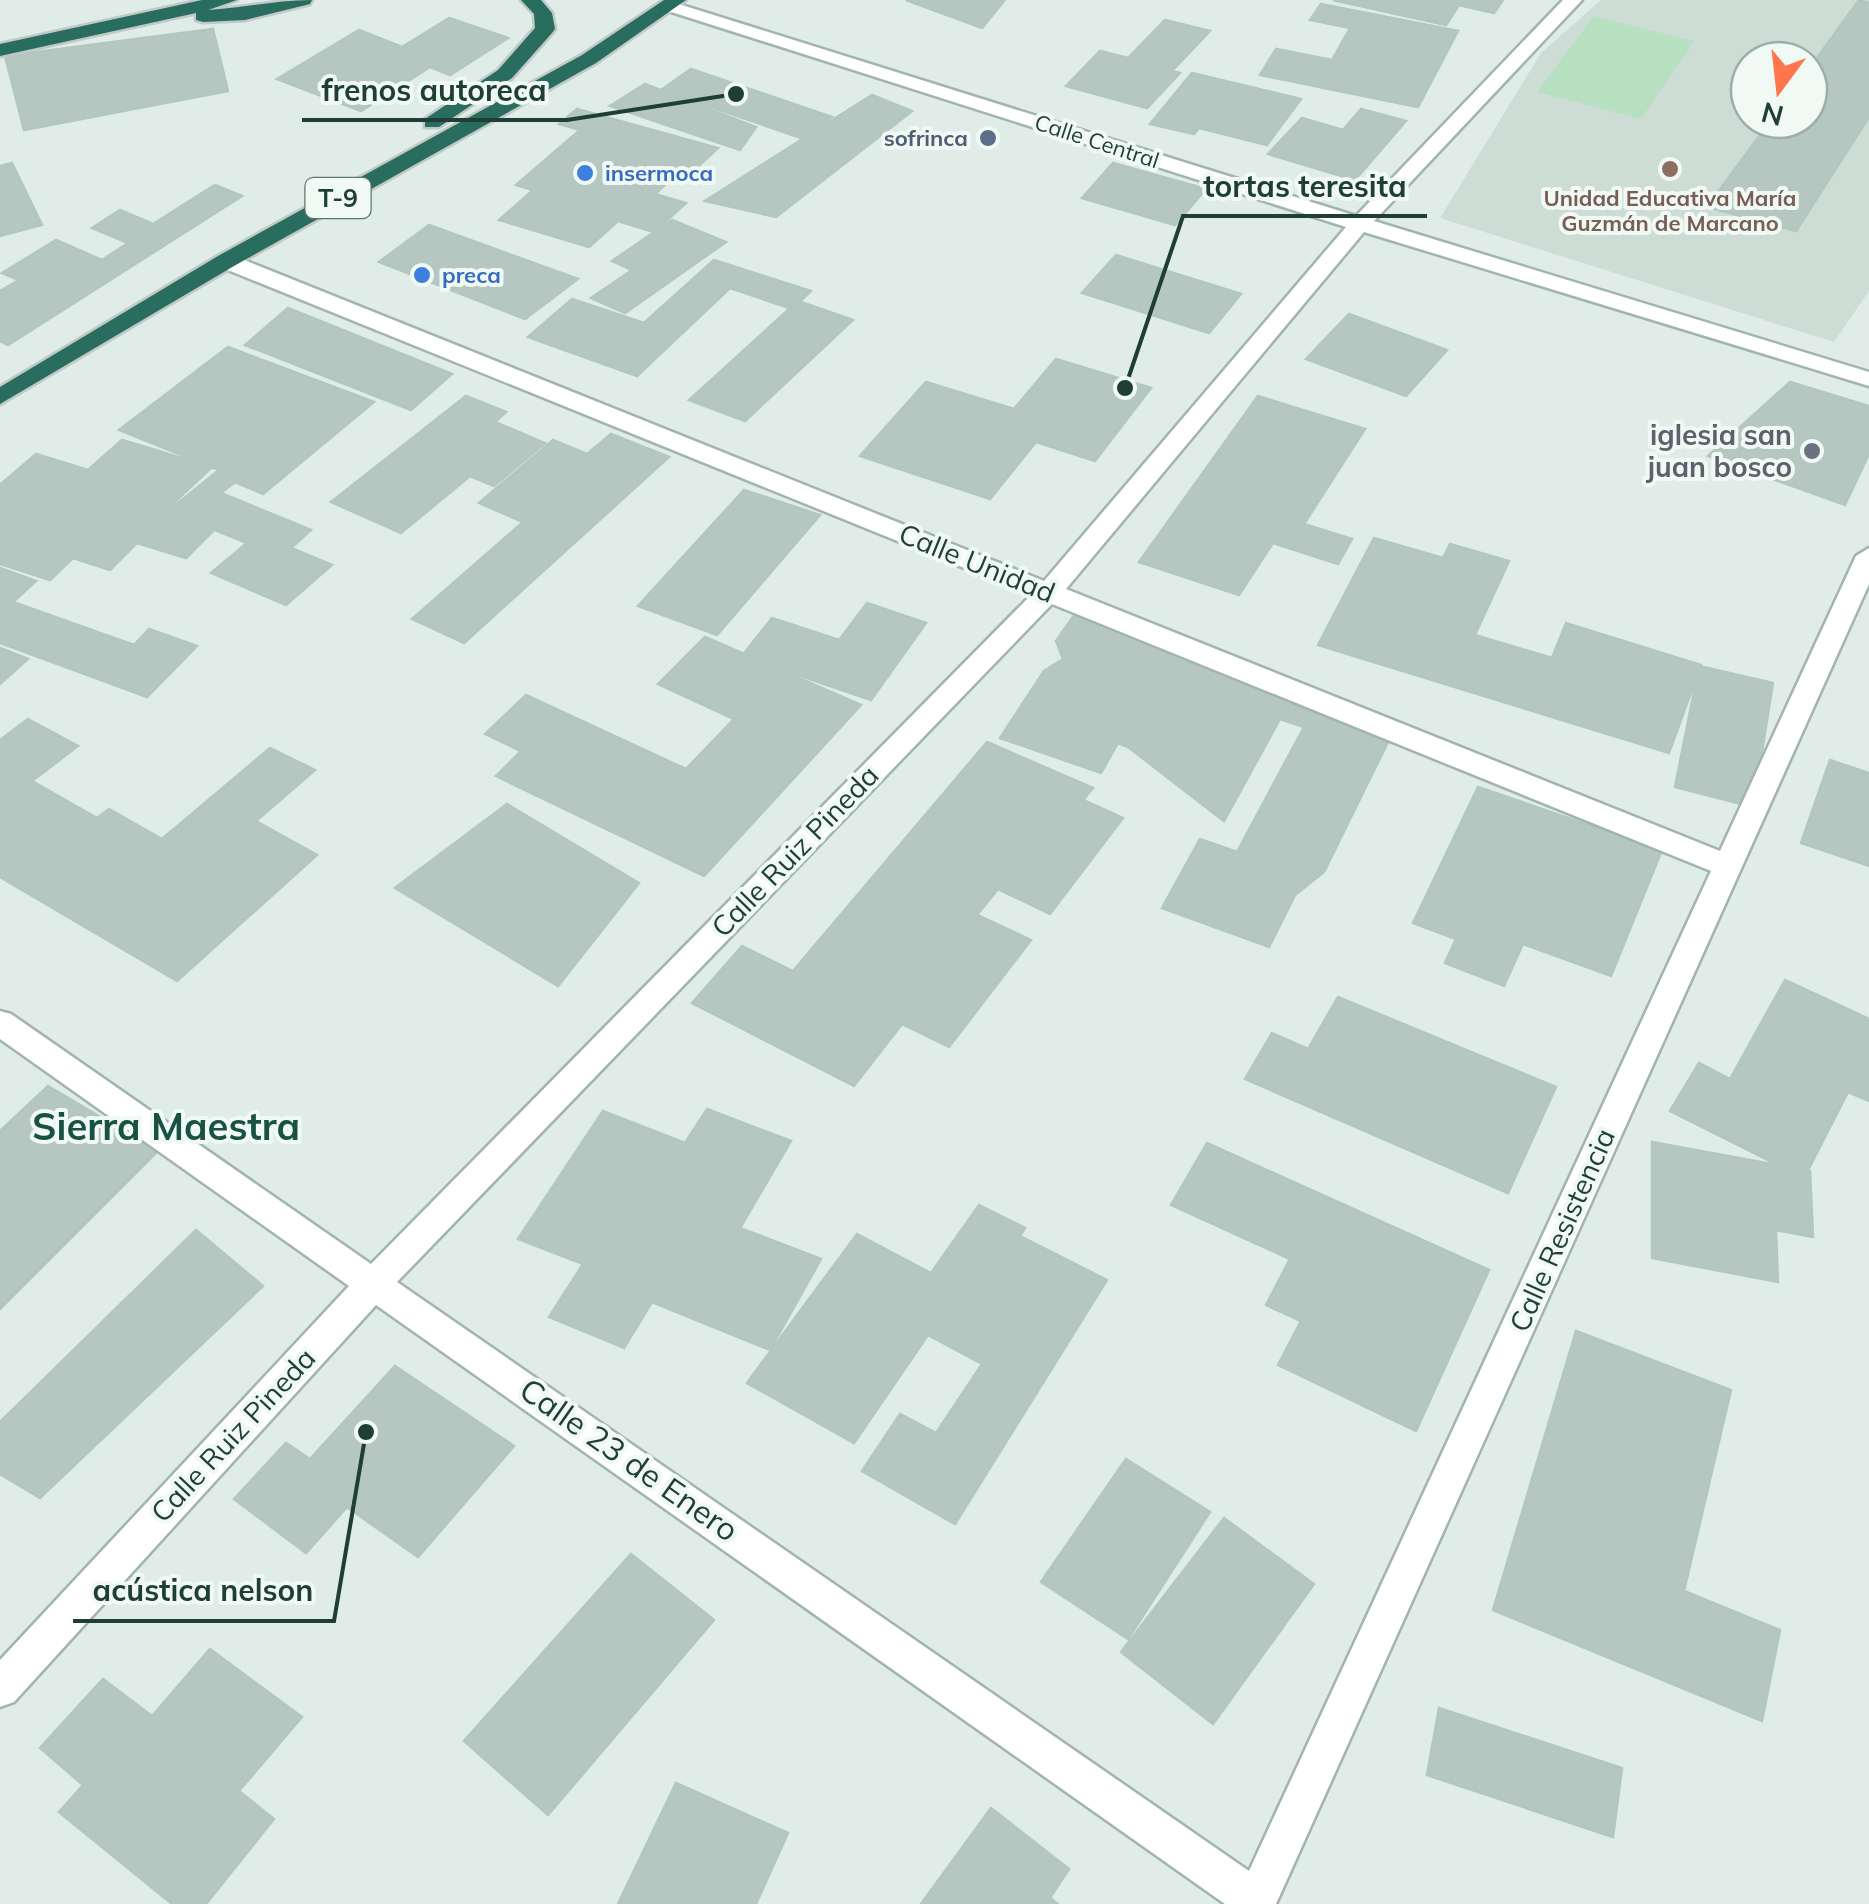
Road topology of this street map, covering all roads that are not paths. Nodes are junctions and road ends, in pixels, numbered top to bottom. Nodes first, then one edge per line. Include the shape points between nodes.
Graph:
1 (228, 0) edge
2 (303, 0) edge
3 (530, 0) edge
4 (1573, 0) edge
5 (673, 3) edge
6 (160, 16) junction
7 (0, 50) edge
8 (1360, 224) junction
9 (226, 260) junction
10 (1869, 378) edge
11 (0, 397) edge
12 (1869, 556) edge
13 (1049, 592) junction
14 (1728, 866) junction
15 (0, 1023) edge
16 (374, 1282) junction
17 (0, 1688) edge
18 (1256, 1902) edge

1 - 6 highway
2 - 6 highway via 245,14
3 - 9 highway, T-9 via 543,13 545,28 505,74
4 - 8 street, Calle Ruiz Pineda
5 - 8 street, Calle Central
5 - 9 highway, T-9 via 588,59
6 - 7 highway
8 - 10 street, Calle Central
8 - 13 street, Calle Ruiz Pineda
9 - 11 highway, T-9
9 - 13 street, Calle Unidad
12 - 14 street, Calle Resistencia
13 - 14 street, Calle Unidad
13 - 16 street, Calle Ruiz Pineda
14 - 18 street, Calle Resistencia
15 - 16 street, Calle 23 de Enero
16 - 17 street, Calle Ruiz Pineda
16 - 18 street, Calle 23 de Enero

